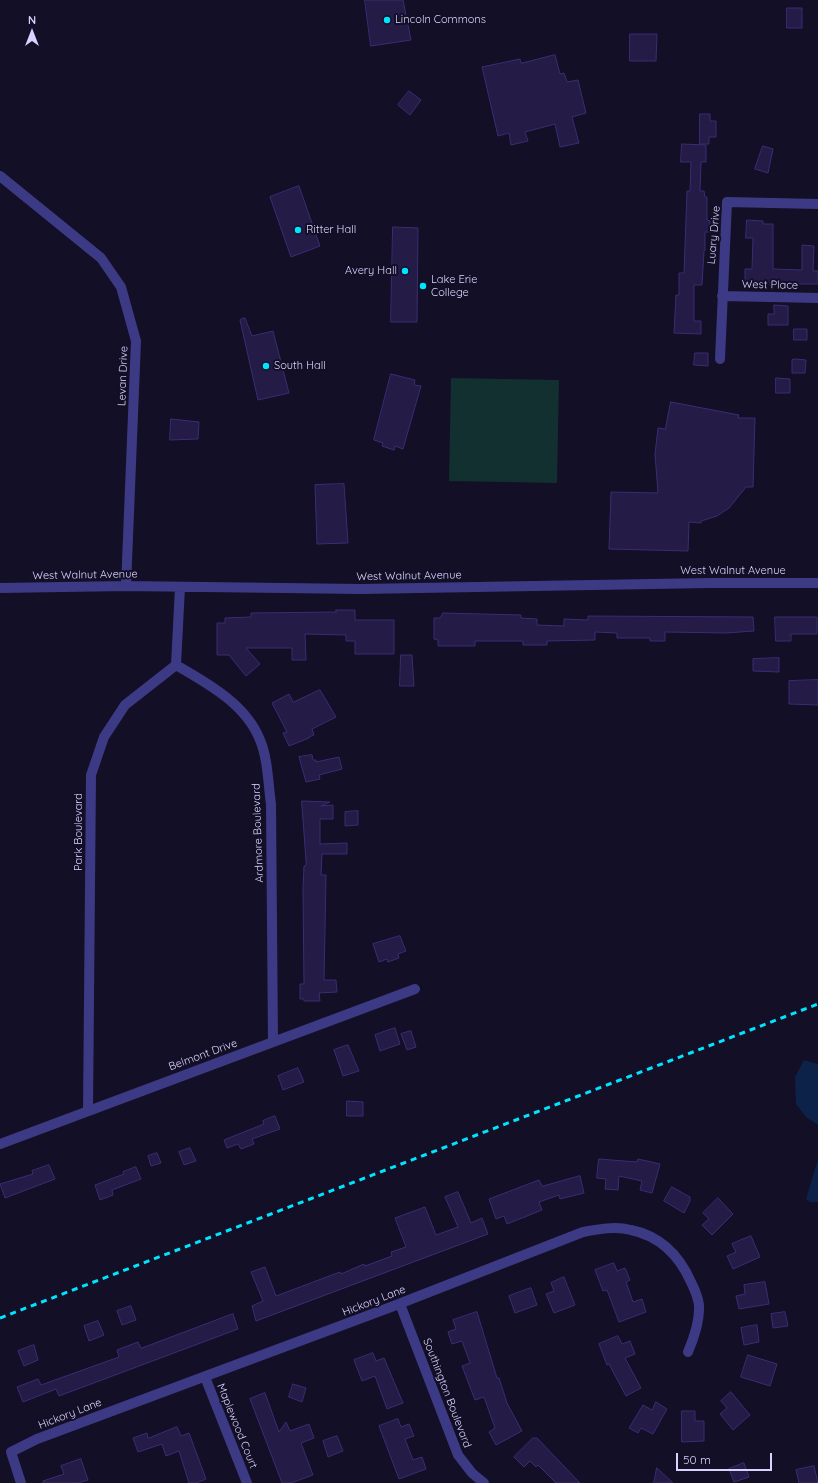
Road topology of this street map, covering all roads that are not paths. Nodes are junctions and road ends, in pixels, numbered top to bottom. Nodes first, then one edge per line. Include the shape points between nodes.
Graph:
1 (0, 176) edge
2 (818, 204) edge
3 (722, 296) junction
4 (818, 298) edge
5 (720, 359) dead end
6 (818, 583) edge
7 (126, 586) junction
8 (180, 587) junction
9 (0, 588) edge
10 (176, 665) junction
11 (415, 989) dead end
12 (273, 1042) junction
13 (88, 1110) junction
14 (0, 1144) edge
15 (400, 1304) junction
16 (688, 1352) dead end
17 (205, 1377) junction
18 (21, 1483) edge
19 (247, 1483) edge
20 (484, 1483) edge

1 - 7 street, Levan Drive via 101,258 121,287 136,341
2 - 3 street, Luary Drive via 727,202
3 - 4 street, West Place
3 - 5 street, Luary Drive
6 - 8 street, West Walnut Avenue via 361,589
7 - 8 street, West Walnut Avenue
7 - 9 street, West Walnut Avenue
8 - 10 street
10 - 12 street, Ardmore Boulevard via 213,686 244,715 260,739 267,768 271,804
10 - 13 street, Park Boulevard via 125,705 104,737 91,775
11 - 12 street, Belmont Drive
12 - 13 street, Belmont Drive
13 - 14 street, Belmont Drive
15 - 16 street, Hickory Lane via 583,1232 608,1228 631,1230 654,1237 671,1250 685,1267 699,1304 695,1335
15 - 17 street, Hickory Lane
15 - 20 street, Southington Boulevard via 458,1455
17 - 18 street, Hickory Lane via 37,1439 11,1452
17 - 19 street, Maplewood Court

